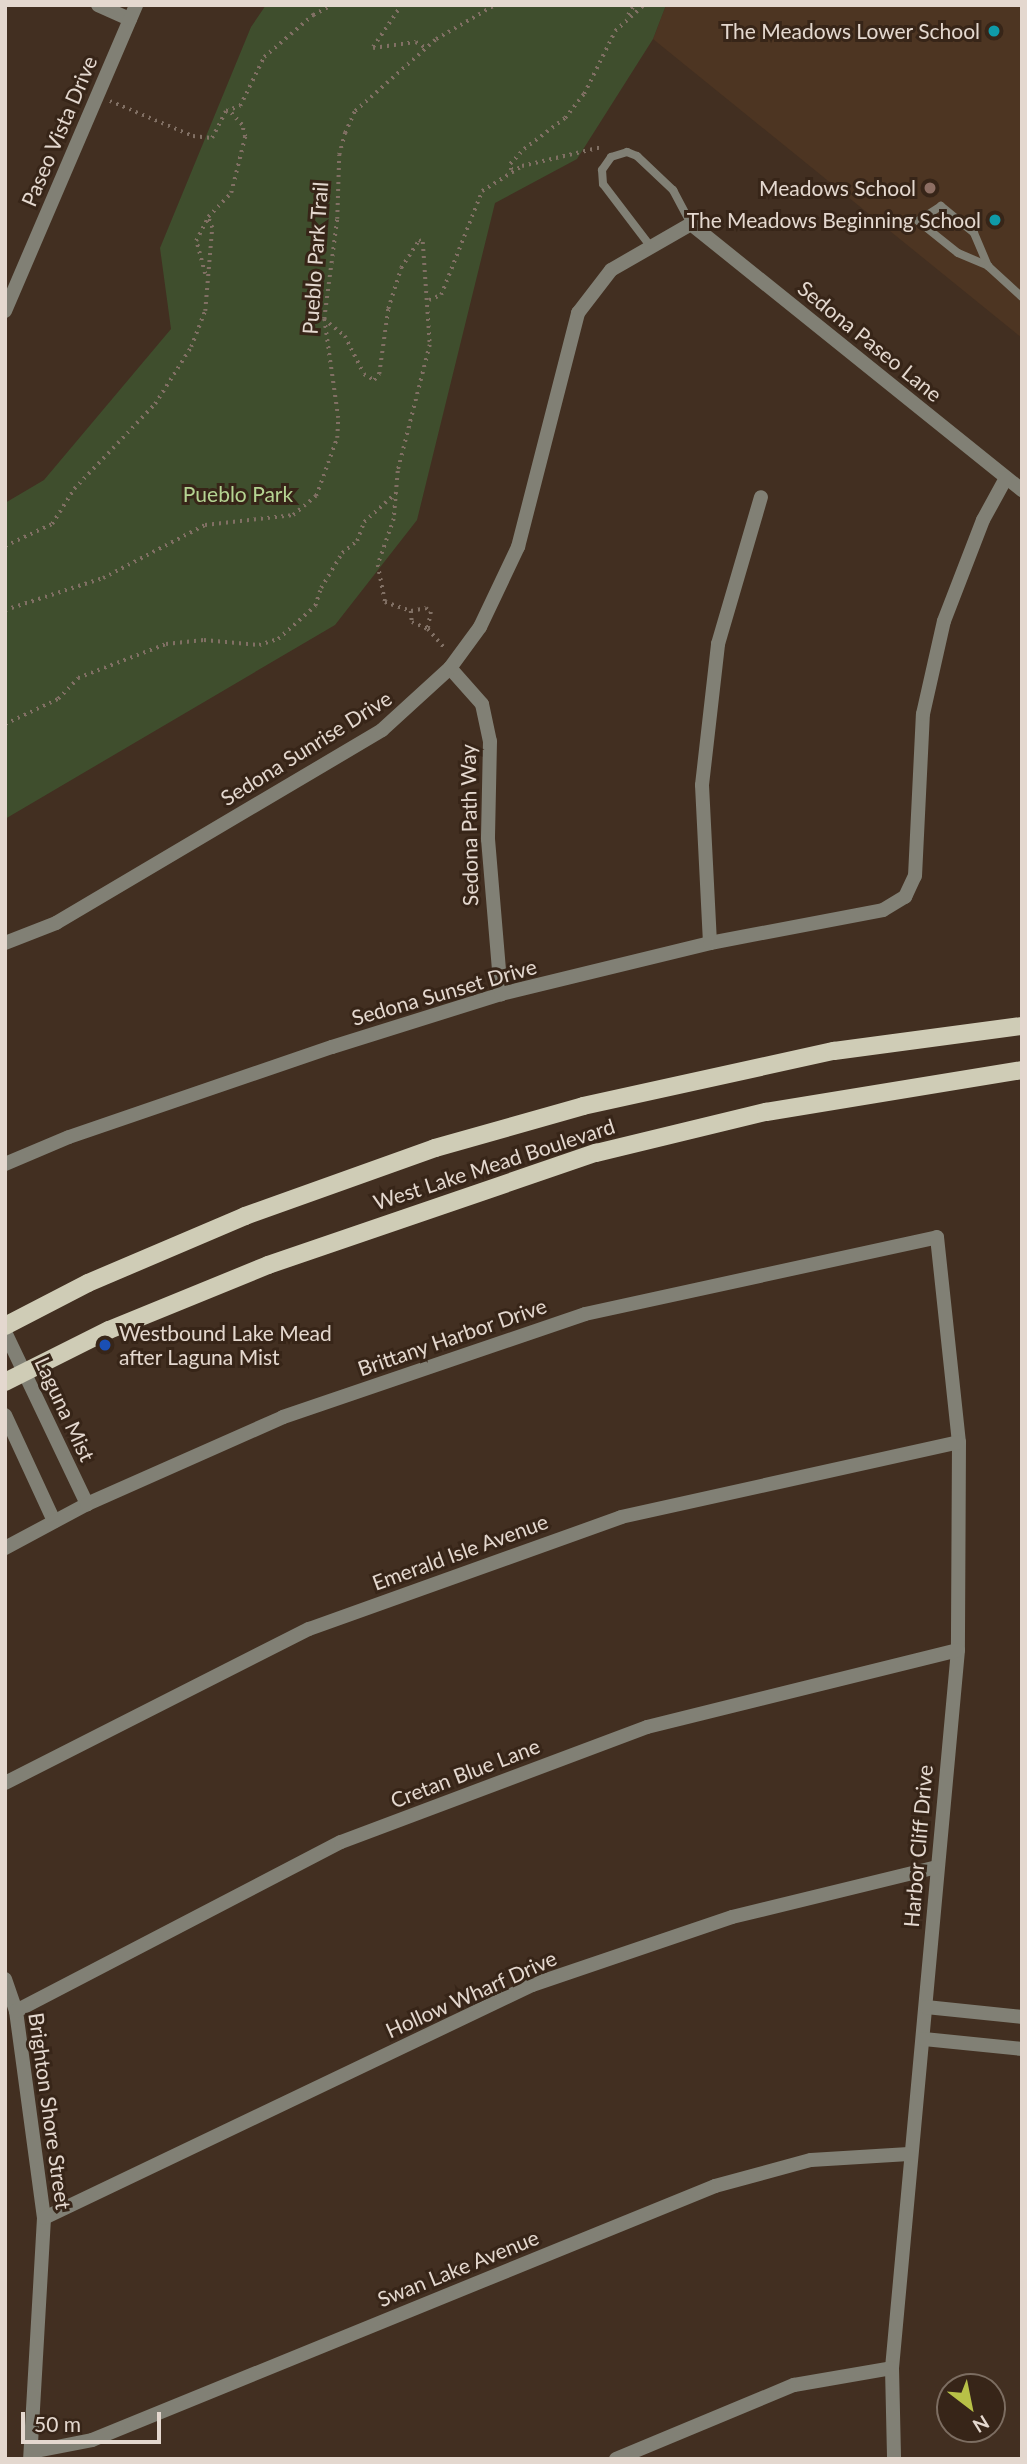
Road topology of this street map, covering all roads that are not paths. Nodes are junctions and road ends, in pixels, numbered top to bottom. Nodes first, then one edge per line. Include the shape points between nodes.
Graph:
1 (98, 5) edge
2 (133, 12) edge
3 (691, 224) junction
4 (651, 247) junction
5 (988, 266) junction
6 (1022, 297) edge
7 (5, 311) edge
8 (1006, 478) junction
9 (1022, 490) edge
10 (761, 497) dead end
11 (454, 663) junction
12 (5, 943) edge
13 (710, 943) junction
14 (501, 995) junction
15 (1022, 1026) edge
16 (1022, 1070) edge
17 (5, 1164) edge
18 (937, 1237) joint
19 (5, 1326) edge
20 (5, 1332) edge
21 (24, 1371) junction
22 (5, 1382) edge
23 (5, 1415) edge
24 (959, 1441) junction
25 (87, 1504) junction
26 (54, 1521) junction
27 (5, 1548) edge
28 (958, 1650) junction
29 (5, 1783) edge
30 (937, 1867) junction
31 (5, 1979) edge
32 (926, 2007) junction
33 (16, 2011) junction
34 (1022, 2017) edge
35 (924, 2039) junction
36 (1022, 2049) edge
37 (909, 2154) junction
38 (44, 2218) junction
39 (892, 2368) junction
40 (30, 2455) edge
41 (616, 2459) edge
42 (894, 2459) edge

1 - 2 street
2 - 7 street, Paseo Vista Drive
3 - 4 street, Sedona Sunrise Drive
3 - 4 lane via 673,190 637,156 627,152 611,157 602,170 603,184
3 - 8 street, Sedona Paseo Lane
4 - 11 street, Sedona Sunrise Drive via 611,270 578,313 518,547 481,627
5 - 5 lane via 958,253 918,220 941,206 974,233
5 - 6 lane
8 - 9 street, Sedona Paseo Lane
8 - 13 street, Sedona Sunset Drive via 965,563 944,621 923,714 915,876 905,897 883,910
10 - 13 street via 718,644 702,785
11 - 12 street, Sedona Sunrise Drive via 382,730 56,923
11 - 14 street, Sedona Path Way via 482,704 491,741 488,839
13 - 14 street, Sedona Sunset Drive
14 - 17 street, Sedona Sunset Drive via 306,1056 69,1137
15 - 19 main road, West Lake Mead Boulevard via 834,1051 583,1106 435,1148 245,1216 88,1283
16 - 21 main road, West Lake Mead Boulevard via 766,1112 596,1153 268,1265
18 - 24 street, Harbor Cliff Drive
18 - 25 street, Brittany Harbor Drive via 585,1314 283,1417
20 - 21 street, Laguna Mist
21 - 22 main road, West Lake Mead Boulevard
21 - 25 street, Laguna Mist
23 - 26 street
24 - 28 street, Harbor Cliff Drive
24 - 29 street, Emerald Isle Avenue via 621,1517 309,1629
25 - 26 street, Brittany Harbor Drive
26 - 27 street, Brittany Harbor Drive
28 - 30 street, Harbor Cliff Drive
28 - 33 street, Cretan Blue Lane via 647,1727 341,1842
30 - 32 street, Harbor Cliff Drive
30 - 38 street, Hollow Wharf Drive via 732,1917 532,1985
31 - 33 street, Brighton Shore Street
32 - 34 street
32 - 35 street, Harbor Cliff Drive
33 - 38 street, Brighton Shore Street
35 - 36 street
35 - 37 street, Harbor Cliff Drive
37 - 39 street, Harbor Cliff Drive
37 - 40 street, Swan Lake Avenue via 811,2160 715,2186 92,2441
38 - 40 street, Brighton Shore Street
39 - 41 street via 793,2385
39 - 42 street, Harbor Cliff Drive

